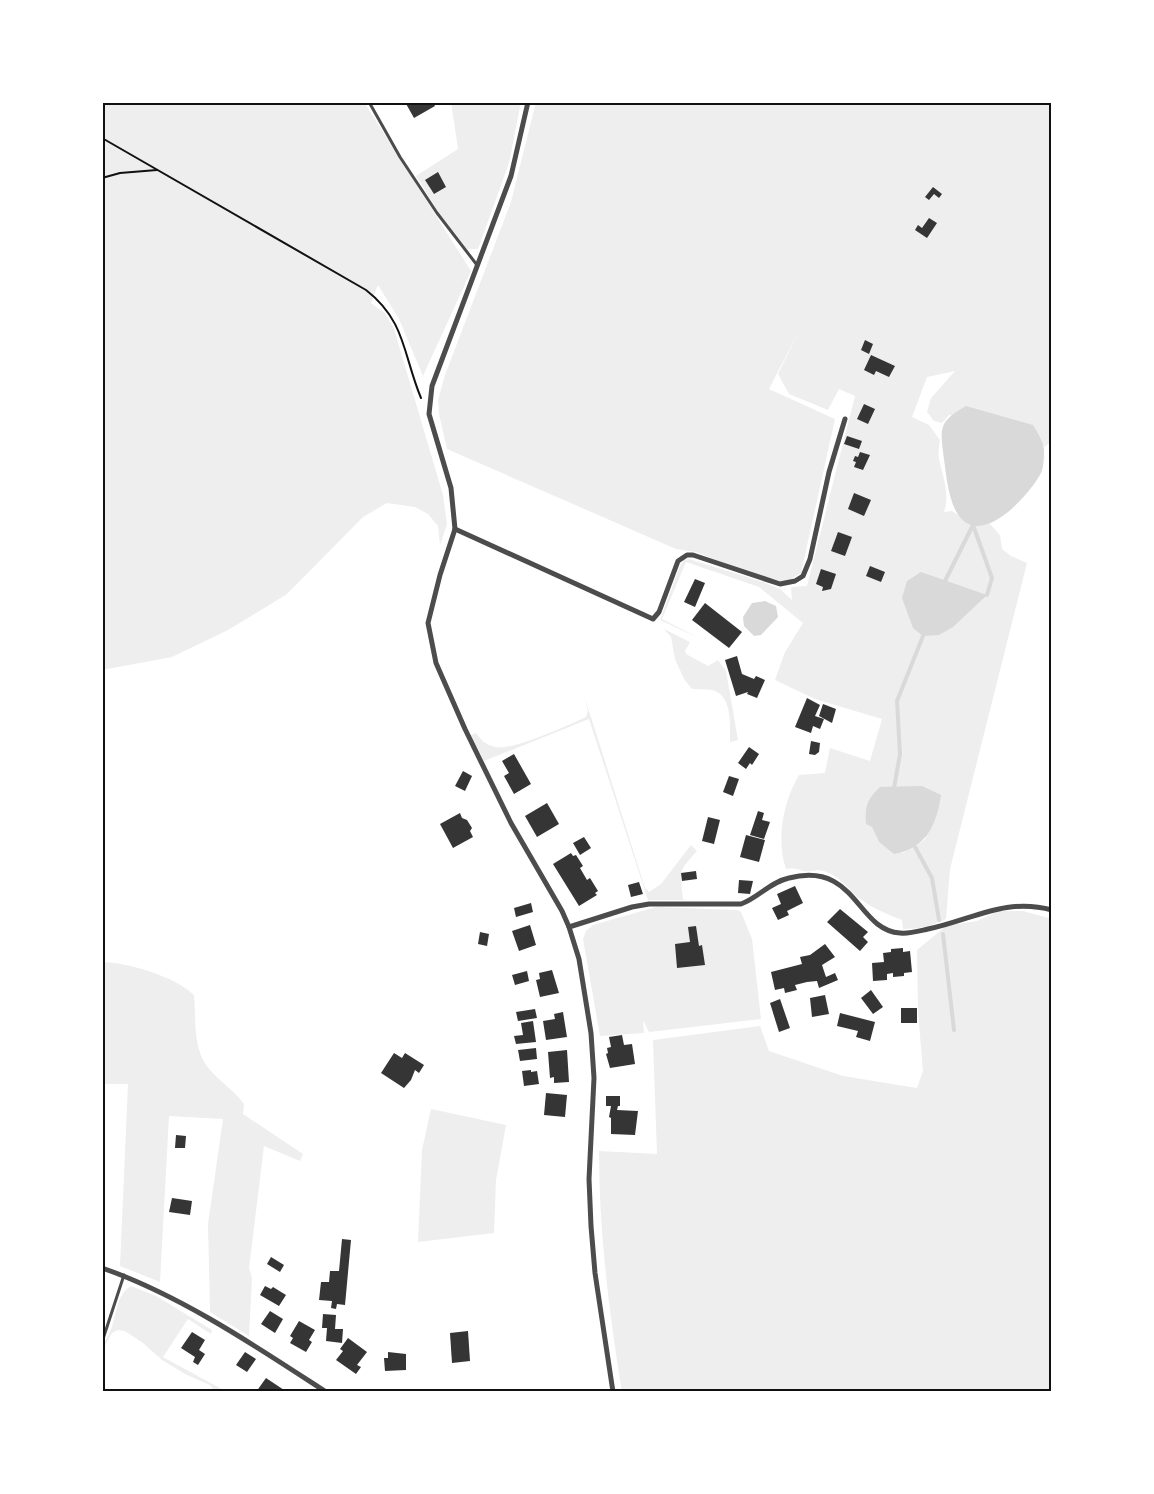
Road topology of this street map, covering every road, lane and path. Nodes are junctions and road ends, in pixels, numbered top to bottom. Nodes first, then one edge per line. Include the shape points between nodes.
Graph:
1 (369, 102) edge
2 (528, 102) edge
3 (102, 138) edge
4 (157, 171) junction
5 (102, 178) edge
6 (478, 267) junction
7 (429, 414) junction
8 (845, 419) dead end
9 (455, 529) junction
10 (1052, 910) edge
11 (569, 927) junction
12 (102, 1268) edge
13 (124, 1275) junction
14 (102, 1342) edge
15 (326, 1392) edge
16 (613, 1392) edge

1 - 6 lane via 400,157
2 - 6 street via 511,176
3 - 4 path
4 - 5 path
4 - 7 path via 379,300 397,327 412,377
6 - 7 street via 432,386
7 - 9 street via 451,488
8 - 9 street via 810,559 803,576 788,584 687,555 678,561 653,619
9 - 11 street via 428,623 436,663 482,767
10 - 11 street via 1005,906 901,934 885,928 836,882 815,875 784,879 741,904 649,904
11 - 16 street via 579,959 591,1033 591,1226
12 - 13 street
13 - 14 lane
13 - 15 street via 194,1311

